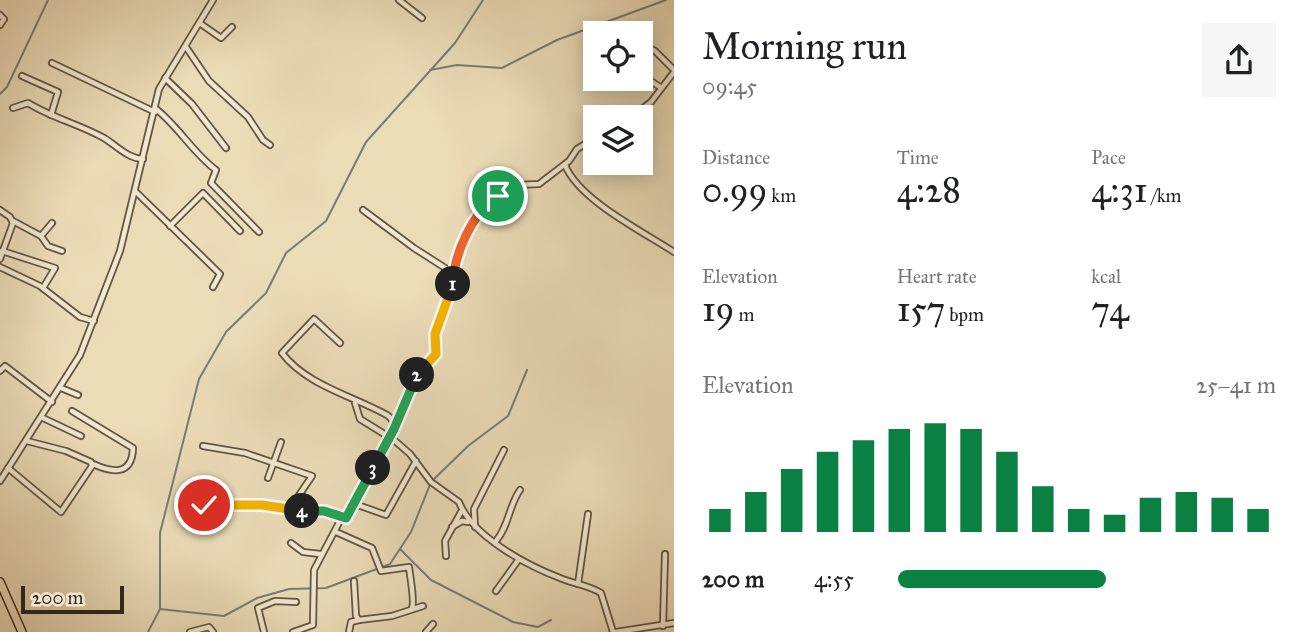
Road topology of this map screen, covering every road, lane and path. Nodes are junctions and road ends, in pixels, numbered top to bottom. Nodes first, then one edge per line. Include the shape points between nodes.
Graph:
1 (213, 0) edge
2 (399, 0) edge
3 (0, 16) edge
4 (422, 18) dead end
5 (201, 24) junction
6 (0, 25) edge
7 (232, 27) dead end
8 (186, 47) junction
9 (653, 54) edge
10 (52, 63) dead end
11 (674, 71) edge
12 (22, 76) dead end
13 (165, 78) junction
14 (653, 82) edge
15 (660, 87) junction
16 (647, 105) edge
17 (13, 108) dead end
18 (155, 110) junction
19 (51, 115) junction
20 (270, 145) dead end
21 (583, 145) edge
22 (226, 148) dead end
23 (143, 159) junction
24 (565, 165) junction
25 (136, 192) junction
26 (0, 210) edge
27 (363, 210) dead end
28 (13, 221) junction
29 (52, 223) dead end
30 (170, 226) junction
31 (240, 231) dead end
32 (259, 232) dead end
33 (41, 236) junction
34 (2, 251) junction
35 (62, 251) dead end
36 (674, 252) edge
37 (0, 259) edge
38 (0, 267) edge
39 (453, 273) junction
40 (213, 287) dead end
41 (43, 288) junction
42 (94, 321) junction
43 (340, 343) dead end
44 (0, 371) edge
45 (61, 388) junction
46 (78, 395) dead end
47 (52, 401) junction
48 (354, 402) junction
49 (72, 411) dead end
50 (43, 418) junction
51 (394, 426) junction
52 (81, 436) dead end
53 (390, 438) junction
54 (27, 441) junction
55 (281, 442) dead end
56 (203, 446) dead end
57 (504, 450) dead end
58 (416, 461) junction
59 (93, 464) junction
60 (273, 464) junction
61 (8, 468) junction
62 (268, 478) dead end
63 (0, 481) edge
64 (520, 490) dead end
65 (355, 504) junction
66 (191, 506) dead end
67 (293, 510) junction
68 (461, 512) junction
69 (588, 514) dead end
70 (342, 517) junction
71 (468, 522) junction
72 (451, 528) junction
73 (475, 528) junction
74 (336, 532) junction
75 (496, 541) junction
76 (291, 543) dead end
77 (320, 554) junction
78 (665, 554) dead end
79 (446, 556) dead end
80 (519, 559) junction
81 (354, 581) dead end
82 (0, 582) edge
83 (578, 584) junction
84 (496, 591) dead end
85 (296, 601) dead end
86 (423, 606) dead end
87 (412, 608) junction
88 (359, 620) junction
89 (674, 623) edge
90 (433, 624) dead end
91 (663, 626) junction
92 (22, 632) edge
93 (190, 632) edge
94 (213, 632) edge
95 (264, 632) edge
96 (293, 632) edge
97 (349, 632) edge
98 (426, 632) edge
99 (614, 632) edge

1 - 5 street
2 - 4 street
3 - 6 street via 4,19
5 - 7 street via 221,38
5 - 8 street
8 - 13 street
8 - 20 street via 210,82
9 - 11 street
10 - 18 street
11 - 15 street
12 - 19 street via 58,92
13 - 18 street
13 - 22 street
14 - 15 street
15 - 16 street
17 - 19 street via 28,103
18 - 23 street
18 - 32 street via 169,118 216,170 211,183
19 - 23 street via 71,120 131,157
21 - 24 street
23 - 25 street
24 - 36 street via 588,197
24 - 39 street via 539,184 510,188 483,208
25 - 30 street
25 - 42 street
26 - 28 street
27 - 39 street
28 - 33 street
28 - 34 street
29 - 33 street
30 - 31 street via 203,193
30 - 40 street via 220,274
33 - 35 street via 48,246
34 - 37 street
34 - 41 street via 55,268
38 - 41 street
39 - 51 street via 453,287 435,334 436,354 419,370
41 - 42 street via 80,317
42 - 45 street
43 - 48 street via 314,319 282,353 309,377
44 - 47 street via 5,366
45 - 46 street
45 - 47 street
47 - 50 street
48 - 51 street via 388,415
48 - 53 street via 360,419
49 - 59 street via 133,448 120,471
50 - 52 street
50 - 54 street
51 - 53 street
53 - 58 street
53 - 65 street
54 - 59 street
54 - 61 street
55 - 60 street
56 - 60 street via 245,453
57 - 73 street via 474,509
58 - 65 street via 386,515
58 - 68 street via 431,482 457,501
59 - 61 street via 61,512
60 - 62 street
60 - 67 street via 312,475
61 - 63 street
64 - 75 street
65 - 70 street via 348,516
66 - 67 street via 262,505
67 - 70 street
68 - 71 street
68 - 72 street
69 - 83 street
70 - 74 street
71 - 72 street
71 - 73 street
72 - 79 street via 445,541
73 - 75 street
74 - 77 street
74 - 87 street via 372,548 381,571 409,567 415,601
75 - 80 street
76 - 77 street via 303,552
77 - 96 street via 314,569 313,625
78 - 91 street
80 - 83 street
80 - 84 street
81 - 88 street
82 - 92 main road
83 - 99 street via 601,595
85 - 95 street via 276,601 258,608
86 - 87 street
87 - 88 street
88 - 97 street via 350,624
89 - 91 street
90 - 98 street
91 - 99 street
93 - 94 street via 209,627

